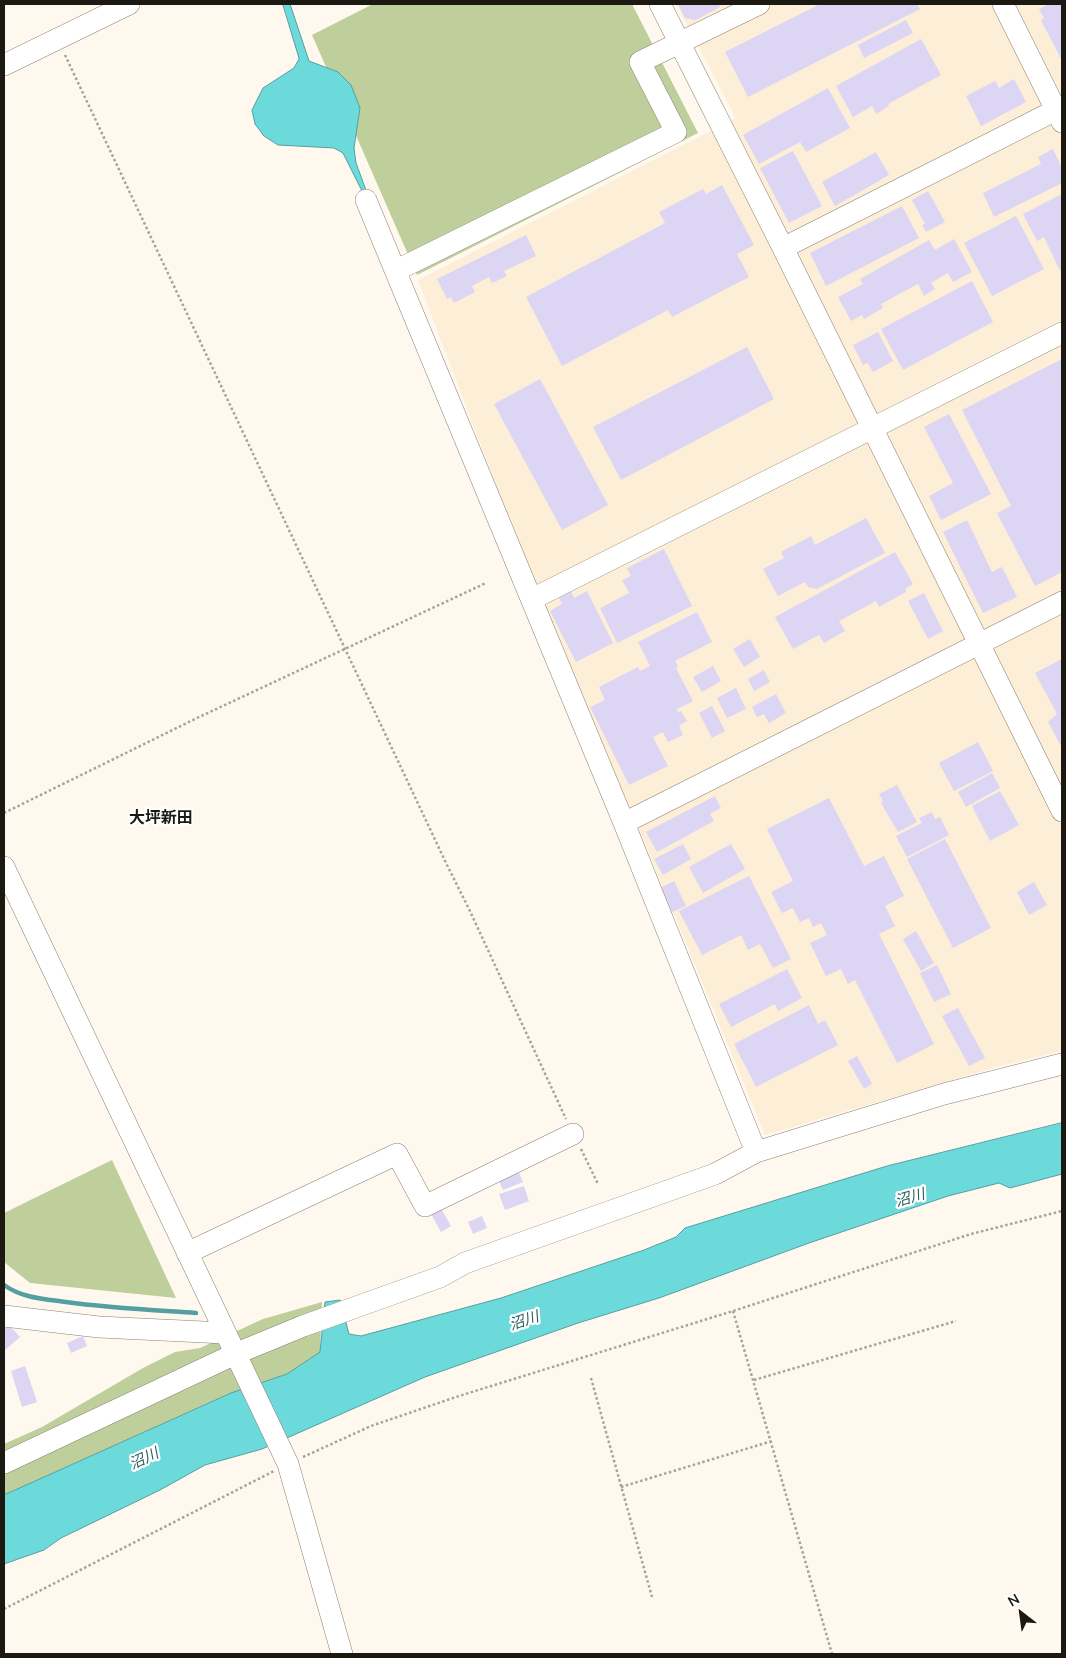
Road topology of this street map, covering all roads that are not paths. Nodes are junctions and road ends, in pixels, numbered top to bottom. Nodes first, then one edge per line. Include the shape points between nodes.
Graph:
1 (129, 4) edge
2 (660, 4) edge
3 (758, 4) edge
4 (1003, 4) edge
5 (680, 43) junction
6 (4, 65) edge
7 (1060, 114) edge
8 (366, 200) dead end
9 (783, 248) junction
10 (397, 270) junction
11 (1062, 333) edge
12 (873, 428) junction
13 (532, 599) junction
14 (1062, 602) edge
15 (979, 644) junction
16 (1062, 810) edge
17 (624, 823) junction
18 (4, 866) edge
19 (1062, 1064) edge
20 (573, 1134) road end
21 (756, 1152) junction
22 (187, 1253) junction
23 (4, 1316) edge
24 (225, 1333) junction
25 (235, 1354) junction
26 (4, 1463) edge
27 (342, 1654) edge

1 - 6 street
2 - 5 street
3 - 5 street
4 - 7 street
5 - 9 street
5 - 10 street via 640,62 676,132
7 - 9 street
8 - 10 street
9 - 12 street
10 - 13 street
11 - 12 street
12 - 13 street
12 - 15 street
13 - 17 street
14 - 15 street
15 - 16 street
15 - 17 street
17 - 21 street
18 - 22 street
19 - 21 street via 944,1094
20 - 22 street via 425,1206 397,1154
21 - 25 street via 715,1174 465,1263 440,1278 303,1326
22 - 24 street
23 - 24 street via 99,1327
24 - 25 street
25 - 26 street
25 - 27 street via 288,1464

